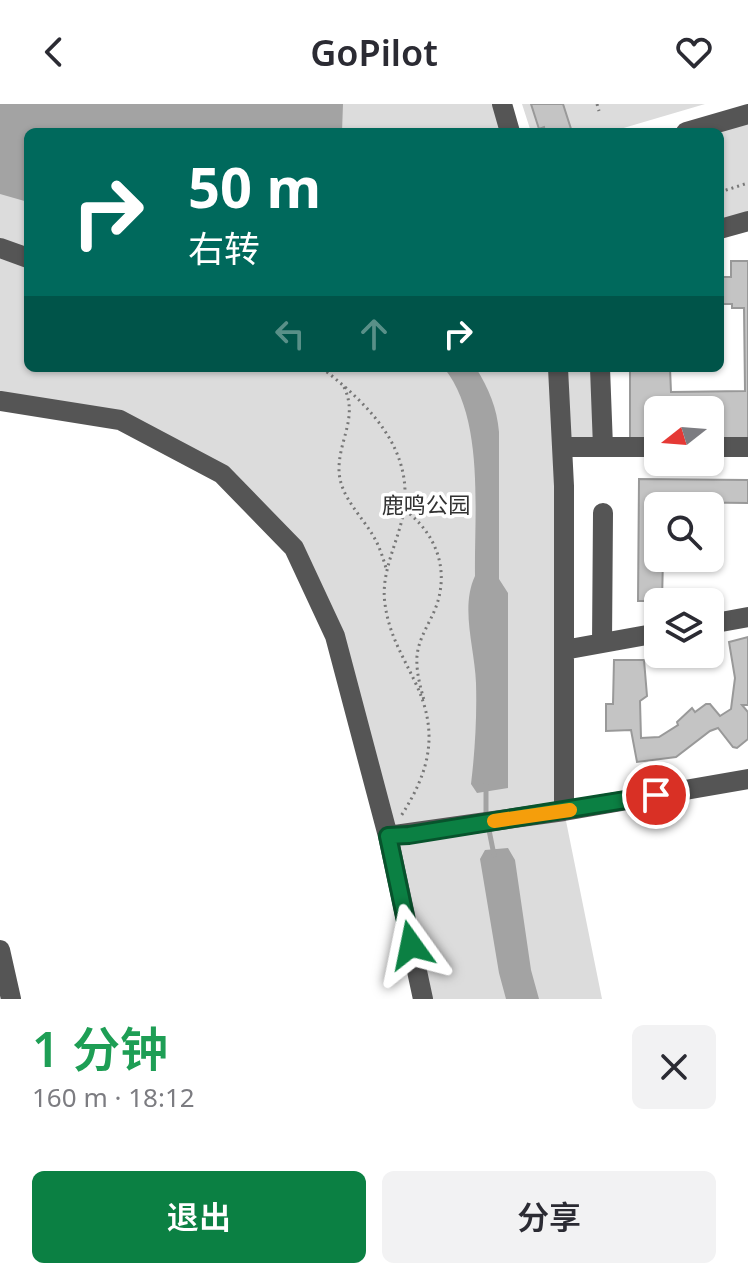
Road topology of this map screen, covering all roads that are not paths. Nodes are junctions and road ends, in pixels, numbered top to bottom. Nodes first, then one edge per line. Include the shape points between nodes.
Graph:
1 (502, 104) edge
2 (748, 114) edge
3 (509, 128) edge
4 (700, 128) edge
5 (748, 221) edge
6 (724, 228) edge
7 (0, 248) edge
8 (24, 257) edge
9 (558, 372) edge
10 (600, 372) edge
11 (0, 401) edge
12 (563, 447) junction
13 (603, 447) junction
14 (644, 447) edge
15 (724, 447) edge
16 (748, 447) edge
17 (603, 513) dead end
18 (748, 617) edge
19 (724, 621) edge
20 (644, 636) edge
21 (602, 643) junction
22 (564, 650) junction
23 (748, 779) edge
24 (564, 811) junction
25 (388, 836) junction
26 (0, 950) edge
27 (11, 999) edge
28 (423, 999) edge

1 - 3 street
2 - 4 street
5 - 6 street
7 - 8 street
9 - 12 street
10 - 13 street
11 - 25 street via 120,420 222,474 294,548 335,636
12 - 13 street
12 - 22 street
13 - 14 street
15 - 16 street
17 - 21 street
18 - 19 street
20 - 21 street
21 - 22 street
22 - 24 street
23 - 24 street
24 - 25 street
25 - 28 street
26 - 27 street

